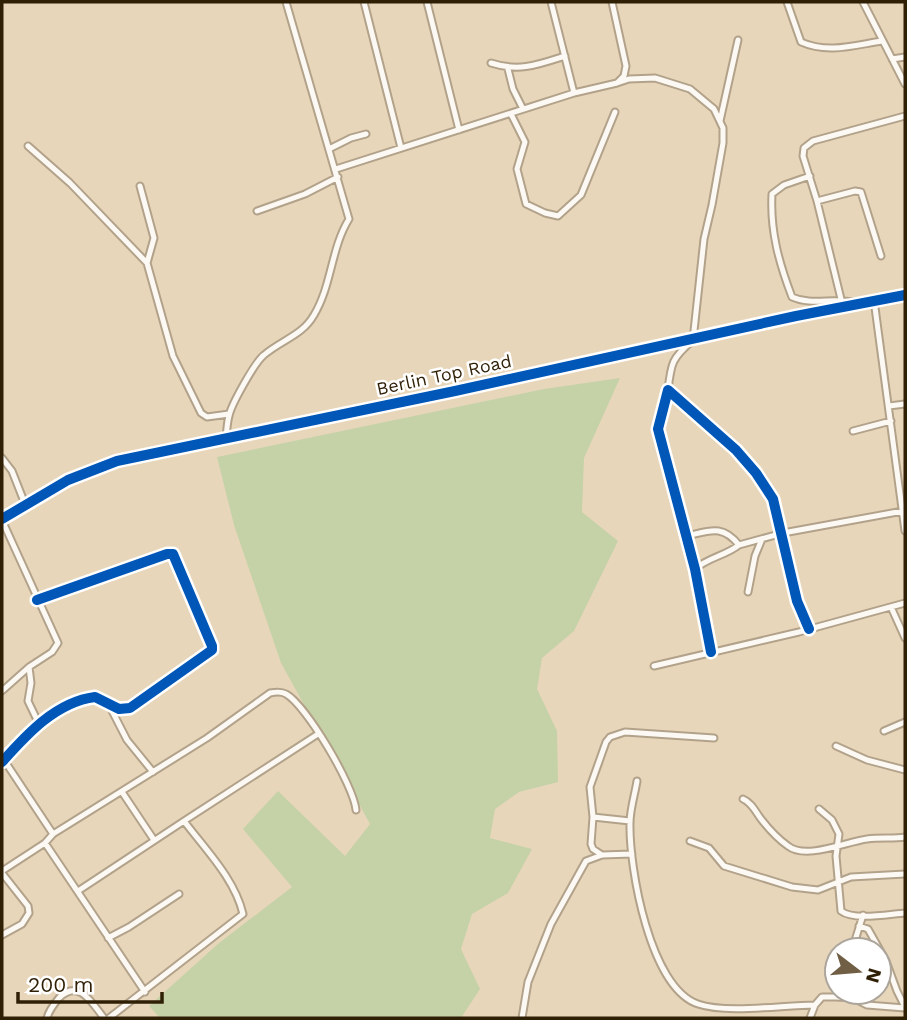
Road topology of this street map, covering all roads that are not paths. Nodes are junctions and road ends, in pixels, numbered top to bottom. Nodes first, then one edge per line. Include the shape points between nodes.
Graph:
1 (286, 2) edge
2 (364, 2) edge
3 (427, 2) edge
4 (551, 2) edge
5 (612, 2) edge
6 (787, 2) edge
7 (863, 2) edge
8 (738, 40) dead end
9 (883, 41) junction
10 (565, 56) junction
11 (905, 57) edge
12 (892, 59) junction
13 (491, 64) dead end
14 (508, 69) junction
15 (617, 83) junction
16 (905, 84) edge
17 (574, 93) junction
18 (523, 109) junction
19 (615, 112) dead end
20 (511, 114) junction
21 (905, 116) edge
22 (720, 121) junction
23 (458, 130) junction
24 (366, 134) dead end
25 (29, 146) dead end
26 (401, 148) junction
27 (329, 149) junction
28 (336, 169) junction
29 (810, 176) junction
30 (338, 177) junction
31 (140, 186) dead end
32 (817, 201) junction
33 (257, 211) dead end
34 (881, 256) dead end
35 (147, 263) junction
36 (905, 295) edge
37 (841, 299) junction
38 (874, 300) junction
39 (859, 304) junction
40 (693, 340) junction
41 (668, 390) junction
42 (905, 404) edge
43 (889, 407) junction
44 (229, 414) junction
45 (891, 421) junction
46 (853, 431) dead end
47 (226, 437) junction
48 (2, 458) edge
49 (24, 504) junction
50 (902, 510) junction
51 (2, 519) edge
52 (905, 531) edge
53 (783, 533) junction
54 (686, 536) junction
55 (762, 540) junction
56 (739, 545) junction
57 (695, 569) junction
58 (748, 592) dead end
59 (37, 600) junction
60 (905, 603) edge
61 (891, 607) junction
62 (809, 629) junction
63 (905, 638) edge
64 (711, 652) junction
65 (654, 666) dead end
66 (29, 667) junction
67 (2, 691) edge
68 (109, 705) junction
69 (905, 722) edge
70 (39, 724) junction
71 (884, 731) dead end
72 (317, 734) junction
73 (714, 738) dead end
74 (836, 747) dead end
75 (2, 749) edge
76 (9, 752) junction
77 (3, 761) edge
78 (905, 771) edge
79 (153, 772) junction
80 (637, 781) dead end
81 (122, 792) junction
82 (743, 799) dead end
83 (819, 809) dead end
84 (356, 810) dead end
85 (593, 817) junction
86 (184, 821) junction
87 (630, 821) junction
88 (53, 834) junction
89 (905, 837) edge
90 (154, 840) junction
91 (690, 841) dead end
92 (45, 843) junction
93 (840, 843) junction
94 (632, 854) junction
95 (602, 855) junction
96 (2, 872) edge
97 (905, 874) edge
98 (839, 881) junction
99 (78, 891) junction
100 (179, 894) dead end
101 (905, 913) edge
102 (863, 915) junction
103 (859, 926) junction
104 (2, 935) edge
105 (856, 936) edge
106 (108, 938) junction
107 (145, 992) junction
108 (823, 997) edge
109 (815, 1005) junction
110 (886, 1006) edge
111 (905, 1008) edge
112 (47, 1018) edge
113 (104, 1018) edge
114 (109, 1018) edge
115 (522, 1018) edge
116 (810, 1018) edge

1 - 27 street
2 - 26 street
3 - 23 street
4 - 10 street
5 - 15 street via 626,66
6 - 9 street via 801,42 815,48
7 - 9 street
8 - 22 street
9 - 12 street
10 - 14 street
10 - 17 street
11 - 12 street
12 - 16 street
13 - 14 street
14 - 18 street
15 - 17 street
15 - 22 street via 655,78 681,86 698,94
17 - 18 street
18 - 20 street
19 - 20 street via 582,195 558,216 526,204 517,169 525,142
20 - 23 street
21 - 29 street via 813,141 804,148 803,156
22 - 40 street via 723,143 704,239
23 - 26 street
24 - 27 street
25 - 35 street
26 - 28 street
27 - 28 street
28 - 30 street
29 - 32 street
29 - 37 street via 772,194 781,271 792,297 803,302
30 - 33 street
30 - 44 street via 349,219 322,301 300,332 258,361
31 - 35 street via 154,238
32 - 34 street via 862,192
32 - 37 street
35 - 44 street via 173,356 199,411 207,417
36 - 38 street, Berlin Top Road
37 - 39 street
38 - 39 street, Berlin Top Road
38 - 43 street
39 - 40 street, Berlin Top Road
40 - 41 street via 673,361
40 - 47 street, Berlin Top Road
41 - 53 street via 756,472 774,499
41 - 54 street via 658,429
42 - 43 street
43 - 45 street
44 - 47 street
45 - 46 street
45 - 50 street
47 - 49 street, Berlin Top Road via 117,461
48 - 49 street
49 - 51 street, Berlin Top Road
50 - 52 street
50 - 53 street
51 - 59 street
53 - 55 street
53 - 62 street via 797,601
54 - 56 street via 717,530
54 - 57 street
55 - 56 street
55 - 58 street
56 - 57 street
57 - 64 street
59 - 66 street via 58,643
59 - 68 street via 174,555 212,650 130,708
60 - 61 street
61 - 62 street
61 - 63 street
62 - 64 street
64 - 65 street
66 - 67 street
66 - 70 street via 27,701
68 - 70 street via 97,697 87,698
68 - 79 street via 127,740
69 - 71 street
70 - 76 street
72 - 79 street via 289,696 270,692
72 - 84 street via 349,786
72 - 86 street
73 - 85 street via 625,732 610,737 590,787
74 - 78 street
75 - 76 street
76 - 77 street
77 - 88 street
79 - 81 street
80 - 87 street
81 - 88 street
81 - 90 street
82 - 93 street via 790,848 811,851
83 - 93 street via 835,826
85 - 87 street
85 - 95 street via 591,844
86 - 90 street
86 - 107 street via 218,864 243,914
87 - 94 street
88 - 92 street
89 - 93 street
90 - 99 street
91 - 98 street via 709,848 724,866 781,884 818,890
92 - 96 street
92 - 99 street
93 - 98 street via 836,856
94 - 95 street
94 - 109 street via 651,942 680,994 708,1006
95 - 115 street via 586,861 551,924 528,982
96 - 104 street via 29,906 29,913 22,924
97 - 98 street
98 - 102 street via 841,911
99 - 106 street
100 - 106 street
101 - 102 street
102 - 103 street
103 - 105 street
103 - 111 street via 868,929 883,953
106 - 107 street
107 - 114 street
108 - 109 street
109 - 116 street
110 - 111 street
112 - 113 street via 58,1000 74,990 87,996

